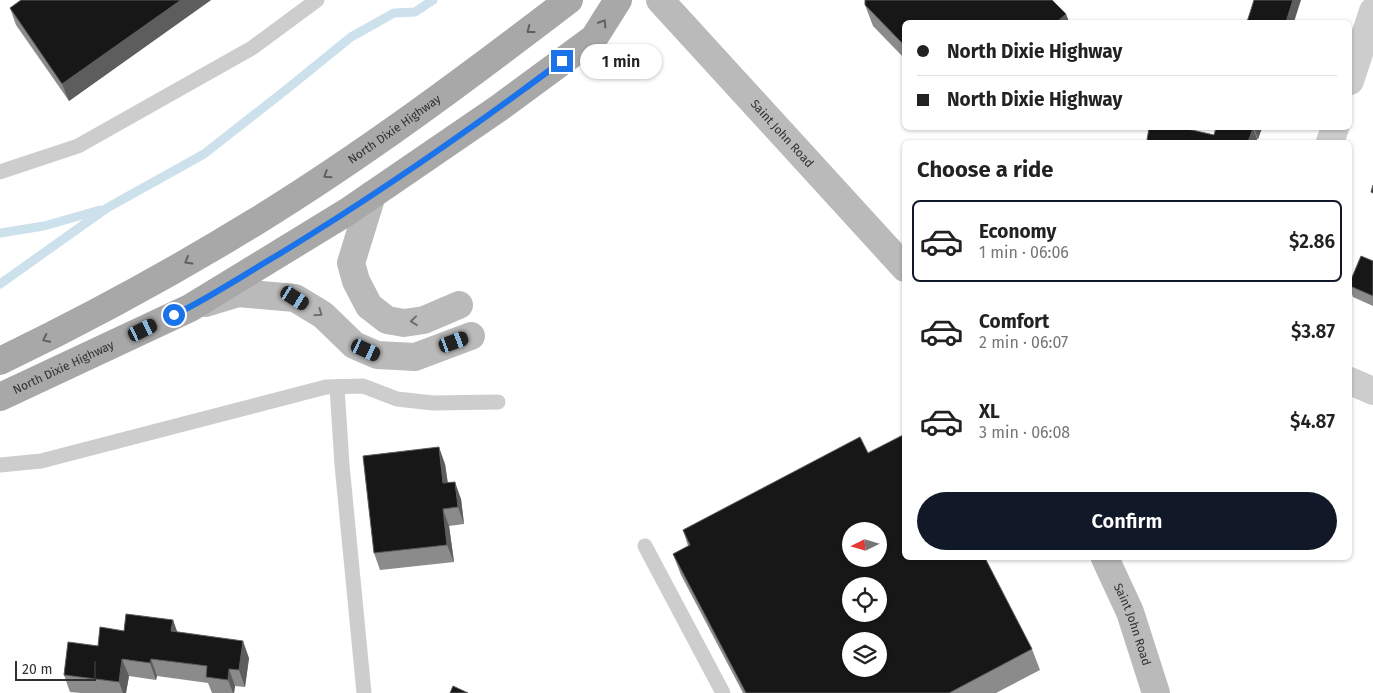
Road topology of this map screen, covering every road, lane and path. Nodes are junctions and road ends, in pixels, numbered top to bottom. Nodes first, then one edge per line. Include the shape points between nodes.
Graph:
1 (317, 0) edge
2 (568, 0) edge
3 (618, 0) edge
4 (660, 0) edge
5 (1373, 11) edge
6 (1352, 75) edge
7 (0, 172) edge
8 (372, 195) junction
9 (902, 265) edge
10 (459, 305) dead end
11 (190, 308) junction
12 (472, 336) dead end
13 (0, 361) edge
14 (1352, 382) edge
15 (337, 387) junction
16 (1373, 391) edge
17 (0, 398) edge
18 (498, 402) dead end
19 (0, 465) edge
20 (645, 546) dead end
21 (1106, 560) edge
22 (364, 693) edge
23 (723, 693) edge
24 (1156, 693) edge

1 - 7 lane via 252,48 78,146
2 -> 13 main road, North Dixie Highway via 467,78 255,222 95,314
8 -> 3 main road, North Dixie Highway via 594,38
4 - 9 street, Saint John Road
5 - 6 street
10 -> 8 street via 424,320 404,322 388,320 369,306 351,263
8 - 11 main road, North Dixie Highway
11 -> 12 street via 238,293 295,298 323,316 354,344 377,355 415,357
11 - 17 main road, North Dixie Highway
14 - 16 street
15 - 18 lane via 363,386 397,399 433,404
15 - 19 lane via 326,387 41,461
15 - 22 lane
20 - 23 lane
21 - 24 street, Saint John Road via 1130,612

